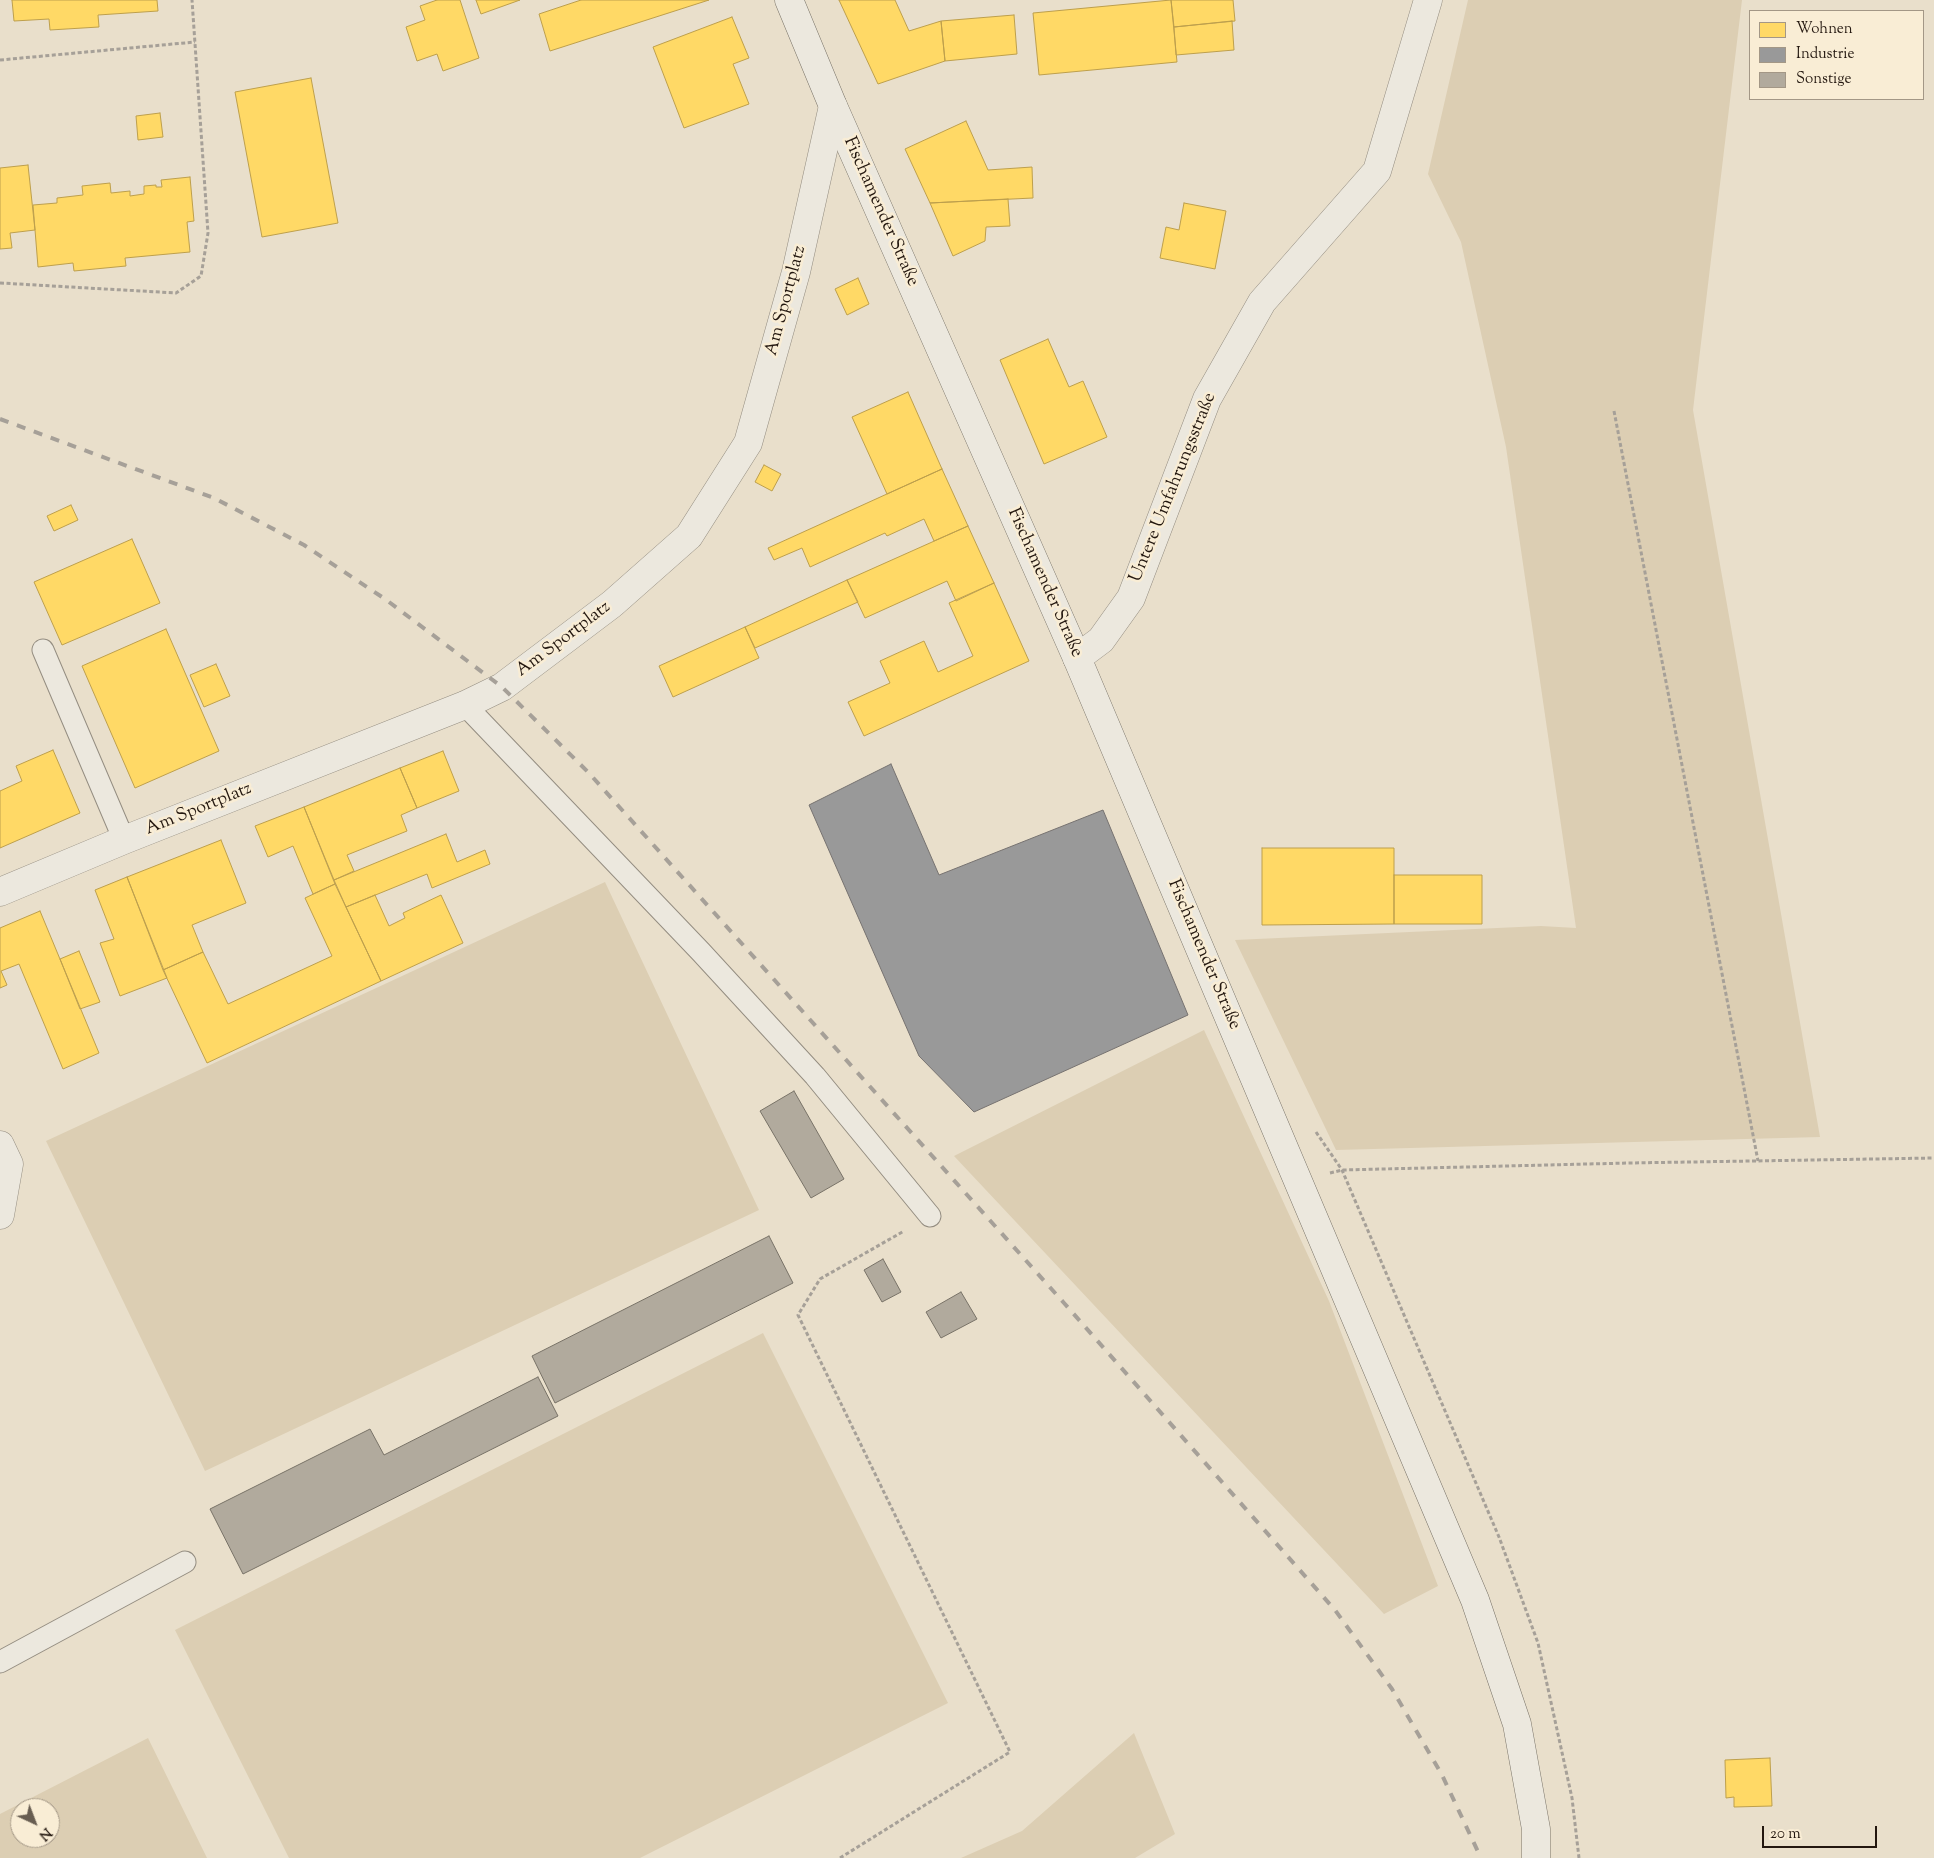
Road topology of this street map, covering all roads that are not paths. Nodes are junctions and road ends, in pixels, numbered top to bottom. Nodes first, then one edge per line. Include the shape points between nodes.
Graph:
1 (789, 0) edge
2 (1428, 0) edge
3 (833, 106) junction
4 (43, 650) dead end
5 (1077, 658) junction
6 (464, 705) junction
7 (124, 840) junction
8 (0, 892) edge
9 (0, 1145) edge
10 (0, 1215) edge
11 (930, 1216) road end
12 (185, 1562) dead end
13 (0, 1662) edge
14 (1536, 1858) edge

1 - 3 street, Fischamender Straße
2 - 5 street, Untere Umfahrungsstraße via 1377,171 1262,302 1207,399 1131,598 1101,640
3 - 5 street, Fischamender Straße
3 - 6 street, Am Sportplatz via 796,272 748,443 689,536 612,604 502,687
4 - 7 lane
5 - 14 street, Fischamender Straße via 1475,1600 1518,1733 1536,1829
6 - 7 street, Am Sportplatz
6 - 11 lane via 816,1076
7 - 8 street, Am Sportplatz
9 - 10 street via 9,1164
12 - 13 lane

